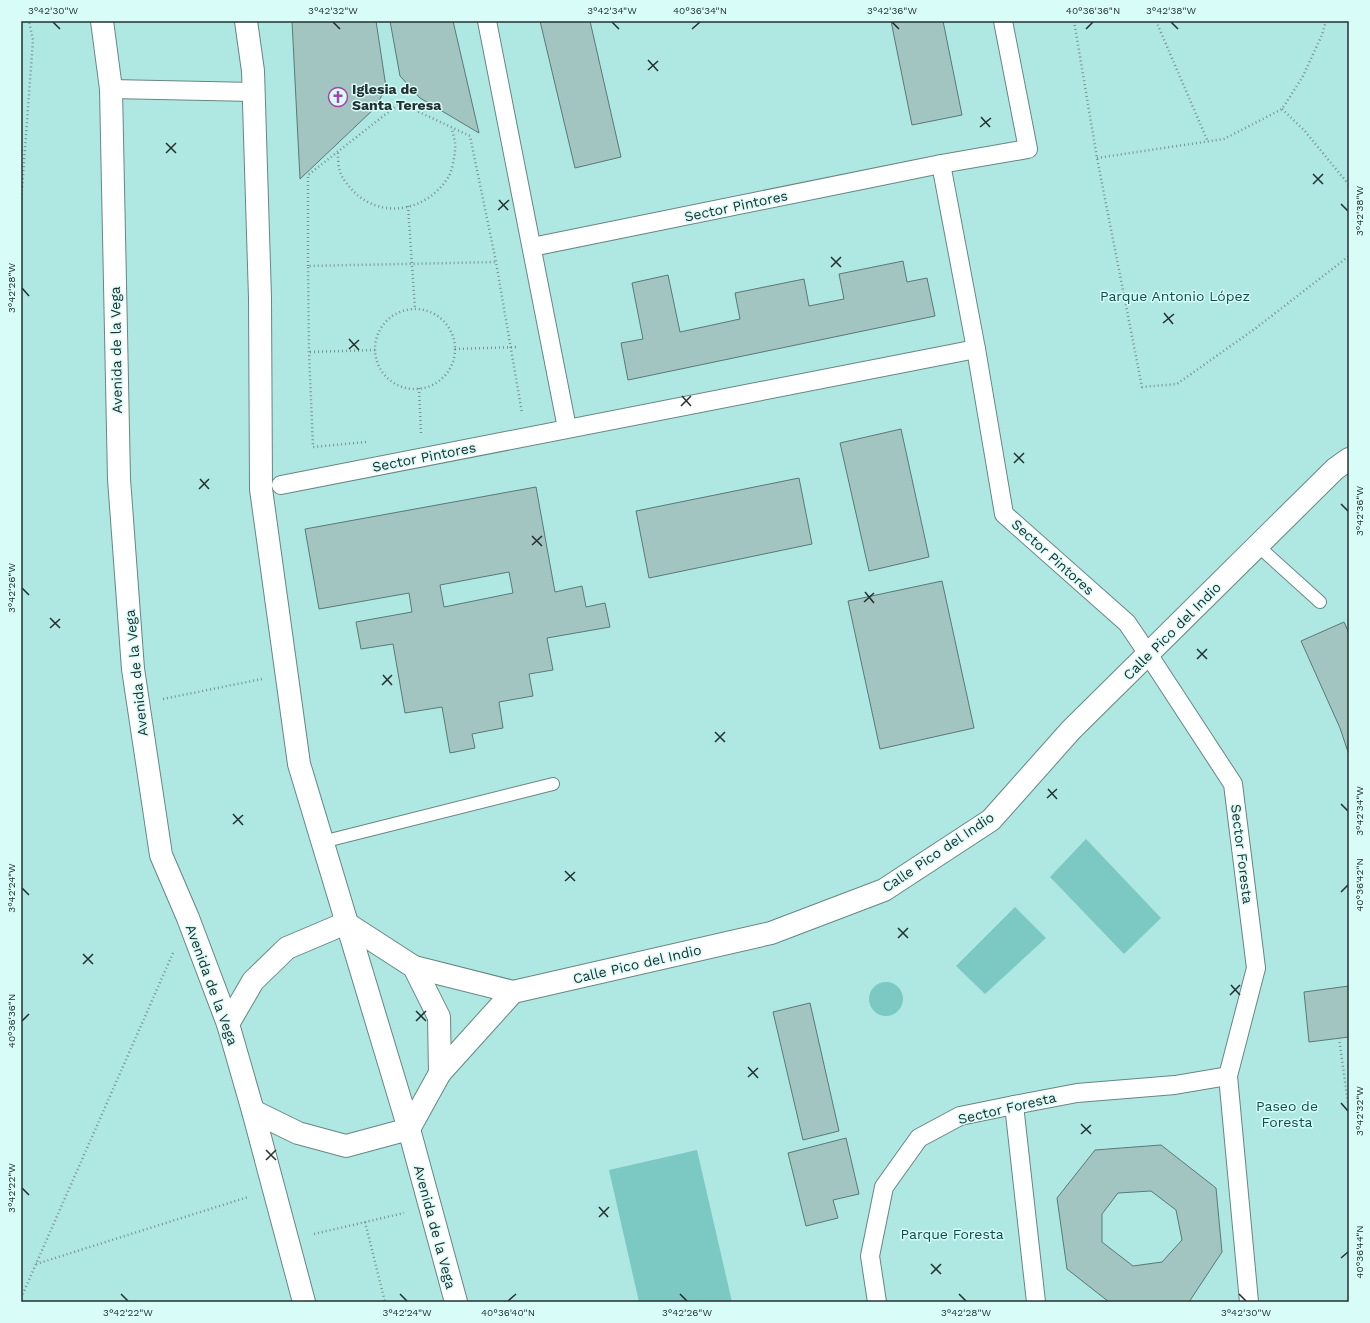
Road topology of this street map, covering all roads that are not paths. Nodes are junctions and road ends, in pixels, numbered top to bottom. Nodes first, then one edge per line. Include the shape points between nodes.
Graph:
1 (102, 21) edge
2 (246, 21) edge
3 (487, 21) edge
4 (1003, 21) edge
5 (111, 89) junction
6 (254, 92) junction
7 (941, 164) junction
8 (532, 247) junction
9 (976, 349) junction
10 (567, 428) junction
11 (1349, 459) edge
12 (281, 485) dead end
13 (1258, 546) junction
14 (1320, 602) dead end
15 (1148, 654) junction
16 (553, 784) dead end
17 (322, 842) junction
18 (346, 923) junction
19 (414, 967) junction
20 (514, 992) junction
21 (228, 1024) junction
22 (440, 1073) junction
23 (1228, 1076) junction
24 (1014, 1105) junction
25 (254, 1111) junction
26 (409, 1129) junction
27 (304, 1302) edge
28 (456, 1302) edge
29 (877, 1302) edge
30 (1036, 1302) edge
31 (1249, 1302) edge

1 - 5 street, Avenida de la Vega
2 - 6 street, Avenida de la Vega via 254,71
3 - 8 street
4 - 7 street, Sector Pintores via 1028,149
5 - 6 street
5 - 21 street, Avenida de la Vega via 119,479 133,669 161,855
6 - 17 street, Avenida de la Vega via 260,298 261,489 299,764
7 - 8 street, Sector Pintores
7 - 9 street, Sector Pintores
8 - 10 street
9 - 10 street, Sector Pintores
9 - 15 street, Sector Pintores via 1004,514 1126,623
10 - 12 street, Sector Pintores
11 - 13 street, Calle Pico del Indio via 1335,469
13 - 14 lane
13 - 15 street, Calle Pico del Indio
15 - 20 street, Calle Pico del Indio via 1071,730 991,820 884,890 770,933
15 - 23 street, Sector Foresta via 1233,784 1256,968
16 - 17 lane
17 - 18 street, Avenida de la Vega
18 - 19 street
18 - 21 street via 287,948 253,981
18 - 26 street, Avenida de la Vega
19 - 20 street, Calle Pico del Indio
19 - 22 street via 438,1017
20 - 22 street
21 - 25 street, Avenida de la Vega
22 - 26 street
23 - 24 street, Sector Foresta via 1176,1085 1077,1093
23 - 31 street, Sector Foresta
24 - 29 street, Sector Foresta via 960,1116 919,1138 884,1187 870,1256
24 - 30 street
25 - 26 street via 298,1133 346,1146
25 - 27 street, Avenida de la Vega
26 - 28 street, Avenida de la Vega

